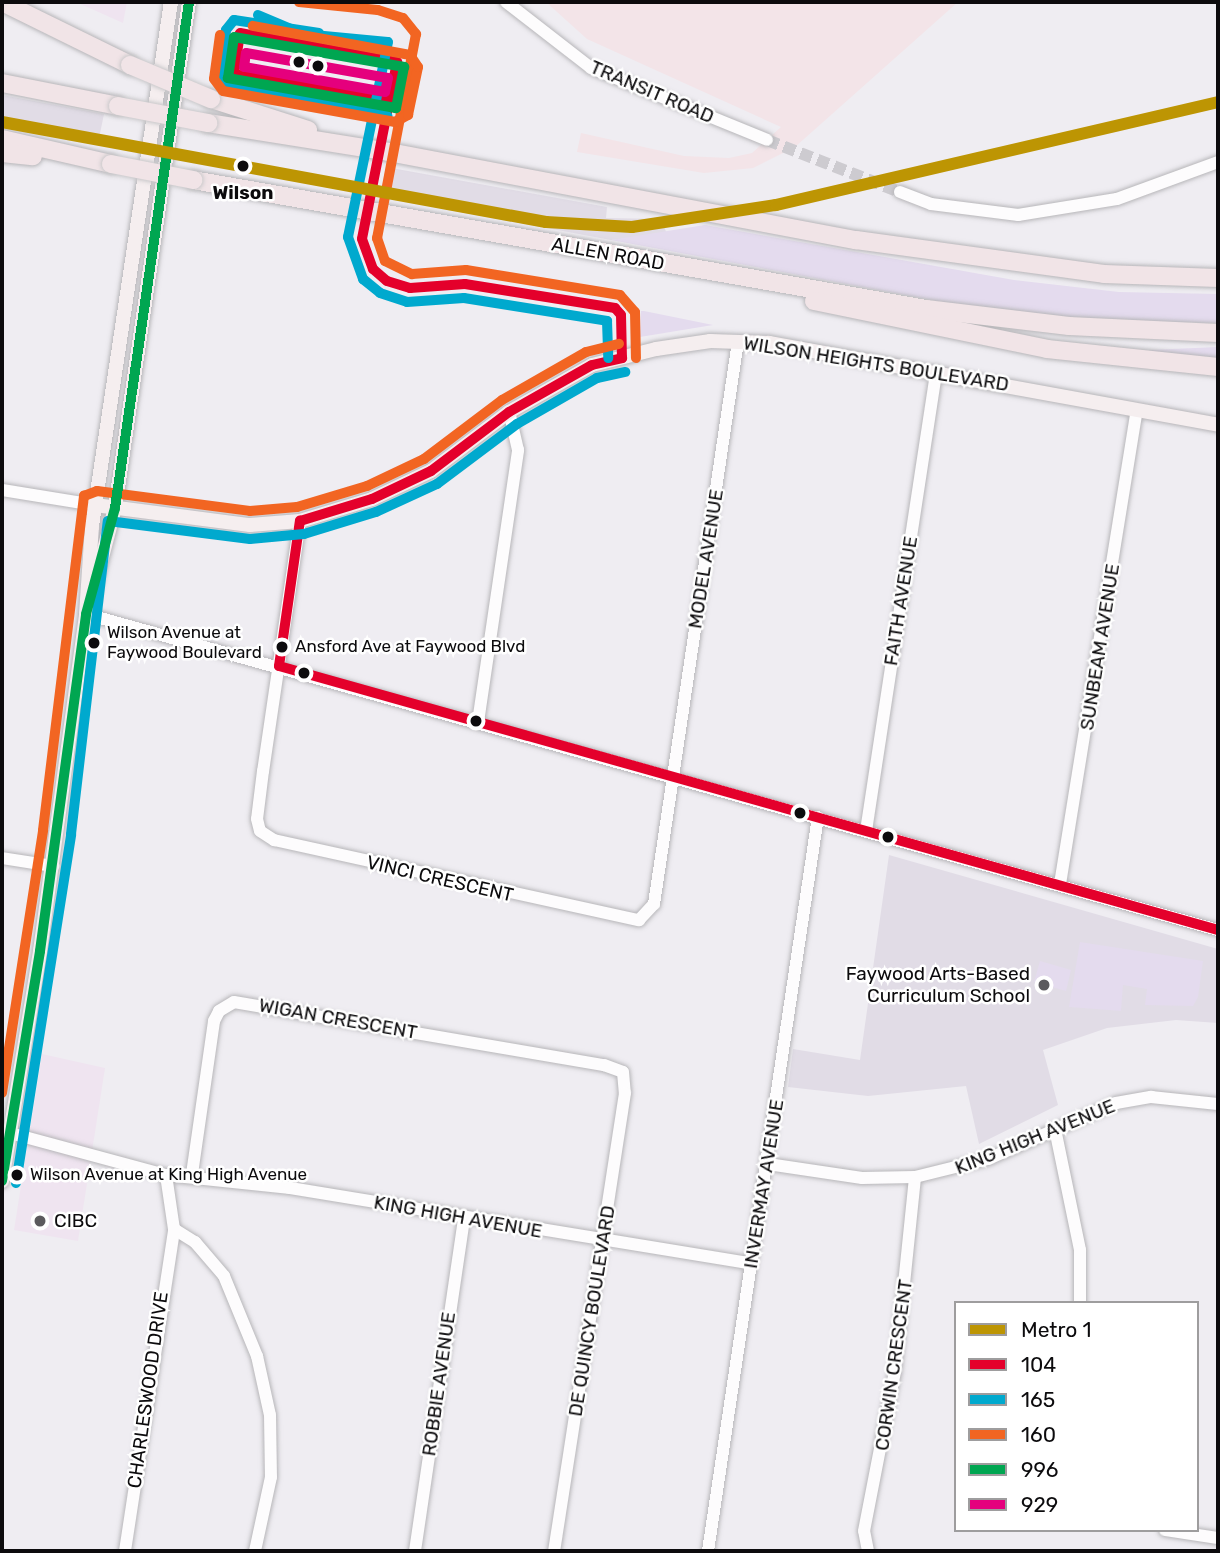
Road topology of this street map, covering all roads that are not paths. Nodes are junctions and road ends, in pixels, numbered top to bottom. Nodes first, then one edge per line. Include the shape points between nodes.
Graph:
1 (2, 2) edge
2 (171, 2) edge
3 (189, 2) edge
4 (510, 3) edge
5 (2, 73) edge
6 (2, 83) edge
7 (73, 96) junction
8 (2, 139) edge
9 (767, 140) tunnel mouth
10 (389, 152) junction
11 (2, 153) edge
12 (1218, 162) edge
13 (111, 164) junction
14 (900, 192) tunnel mouth
15 (689, 268) junction
16 (1218, 278) edge
17 (1218, 333) edge
18 (738, 341) junction
19 (1218, 367) edge
20 (936, 371) junction
21 (1137, 410) junction
22 (509, 412) junction
23 (1218, 425) edge
24 (2, 490) edge
25 (95, 505) junction
26 (115, 508) junction
27 (300, 521) junction
28 (86, 614) junction
29 (279, 666) junction
30 (478, 722) junction
31 (673, 776) junction
32 (818, 817) junction
33 (866, 831) junction
34 (2, 858) edge
35 (53, 866) junction
36 (1060, 884) junction
37 (1218, 930) edge
38 (622, 1072) joint
39 (1218, 1104) edge
40 (1055, 1129) junction
41 (10, 1133) junction
42 (768, 1164) junction
43 (191, 1174) junction
44 (166, 1175) junction
45 (915, 1177) junction
46 (2, 1181) edge
47 (464, 1218) junction
48 (174, 1229) junction
49 (603, 1241) junction
50 (750, 1263) junction
51 (1080, 1301) edge
52 (1178, 1532) edge
53 (1218, 1538) edge
54 (125, 1551) edge
55 (255, 1551) edge
56 (415, 1551) edge
57 (554, 1551) edge
58 (708, 1551) edge
59 (868, 1551) edge

1 - 10 highway, bridge via 211,99
2 - 25 main road
3 - 26 main road
4 - 9 street, TRANSIT ROAD via 591,68
5 - 7 highway
6 - 7 highway
7 - 10 highway, bridge
8 - 13 highway, ALLEN ROAD
10 - 16 highway via 856,240 1104,274
11 - 13 highway
12 - 14 street via 1116,199 1018,215 931,204
13 - 15 highway, ALLEN ROAD, bridge
15 - 17 highway, ALLEN ROAD via 926,309 1069,326
15 - 19 highway via 881,317 1022,344
18 - 20 main road, WILSON HEIGHTS BOULEVARD
18 - 22 main road, WILSON HEIGHTS BOULEVARD via 656,349 592,365
18 - 31 street, MODEL AVENUE
20 - 21 main road, WILSON HEIGHTS BOULEVARD
20 - 33 street, FAITH AVENUE
21 - 23 main road, WILSON HEIGHTS BOULEVARD
21 - 36 street, SUNBEAM AVENUE
22 - 27 main road, WILSON HEIGHTS BOULEVARD via 431,471 372,499
22 - 30 street via 518,450
24 - 25 street
25 - 26 main road, WILSON HEIGHTS BOULEVARD
25 - 28 main road
26 - 27 main road, WILSON HEIGHTS BOULEVARD via 250,525
26 - 28 main road
27 - 29 street
28 - 29 street
28 - 35 main road
29 - 30 street
29 - 31 street, VINCI CRESCENT via 257,819 260,831 274,840 639,920 654,904
30 - 31 street
31 - 32 street
32 - 33 street
32 - 42 street, INVERMAY AVENUE
33 - 36 street
34 - 35 street
35 - 41 main road
36 - 37 street
38 - 43 street, WIGAN CRESCENT via 604,1065 234,1002 219,1011 214,1021
38 - 49 street, DE QUINCY BOULEVARD via 625,1093
39 - 40 street, KING HIGH AVENUE via 1151,1097 1128,1100
40 - 45 street, KING HIGH AVENUE via 988,1159
40 - 51 street via 1080,1250
41 - 44 street, KING HIGH AVENUE
41 - 46 main road
42 - 45 street, KING HIGH AVENUE via 862,1178
42 - 50 street, INVERMAY AVENUE
43 - 44 street, KING HIGH AVENUE
43 - 47 street, KING HIGH AVENUE
44 - 48 street, CHARLESWOOD DRIVE
45 - 59 street, CORWIN CRESCENT via 895,1371 864,1531
47 - 49 street, KING HIGH AVENUE
47 - 56 street, ROBBIE AVENUE
48 - 54 street, CHARLESWOOD DRIVE
48 - 55 street via 195,1242 224,1276 257,1356 270,1415 271,1477
49 - 50 street, KING HIGH AVENUE
49 - 57 street, DE QUINCY BOULEVARD
50 - 58 street, INVERMAY AVENUE
52 - 53 street

